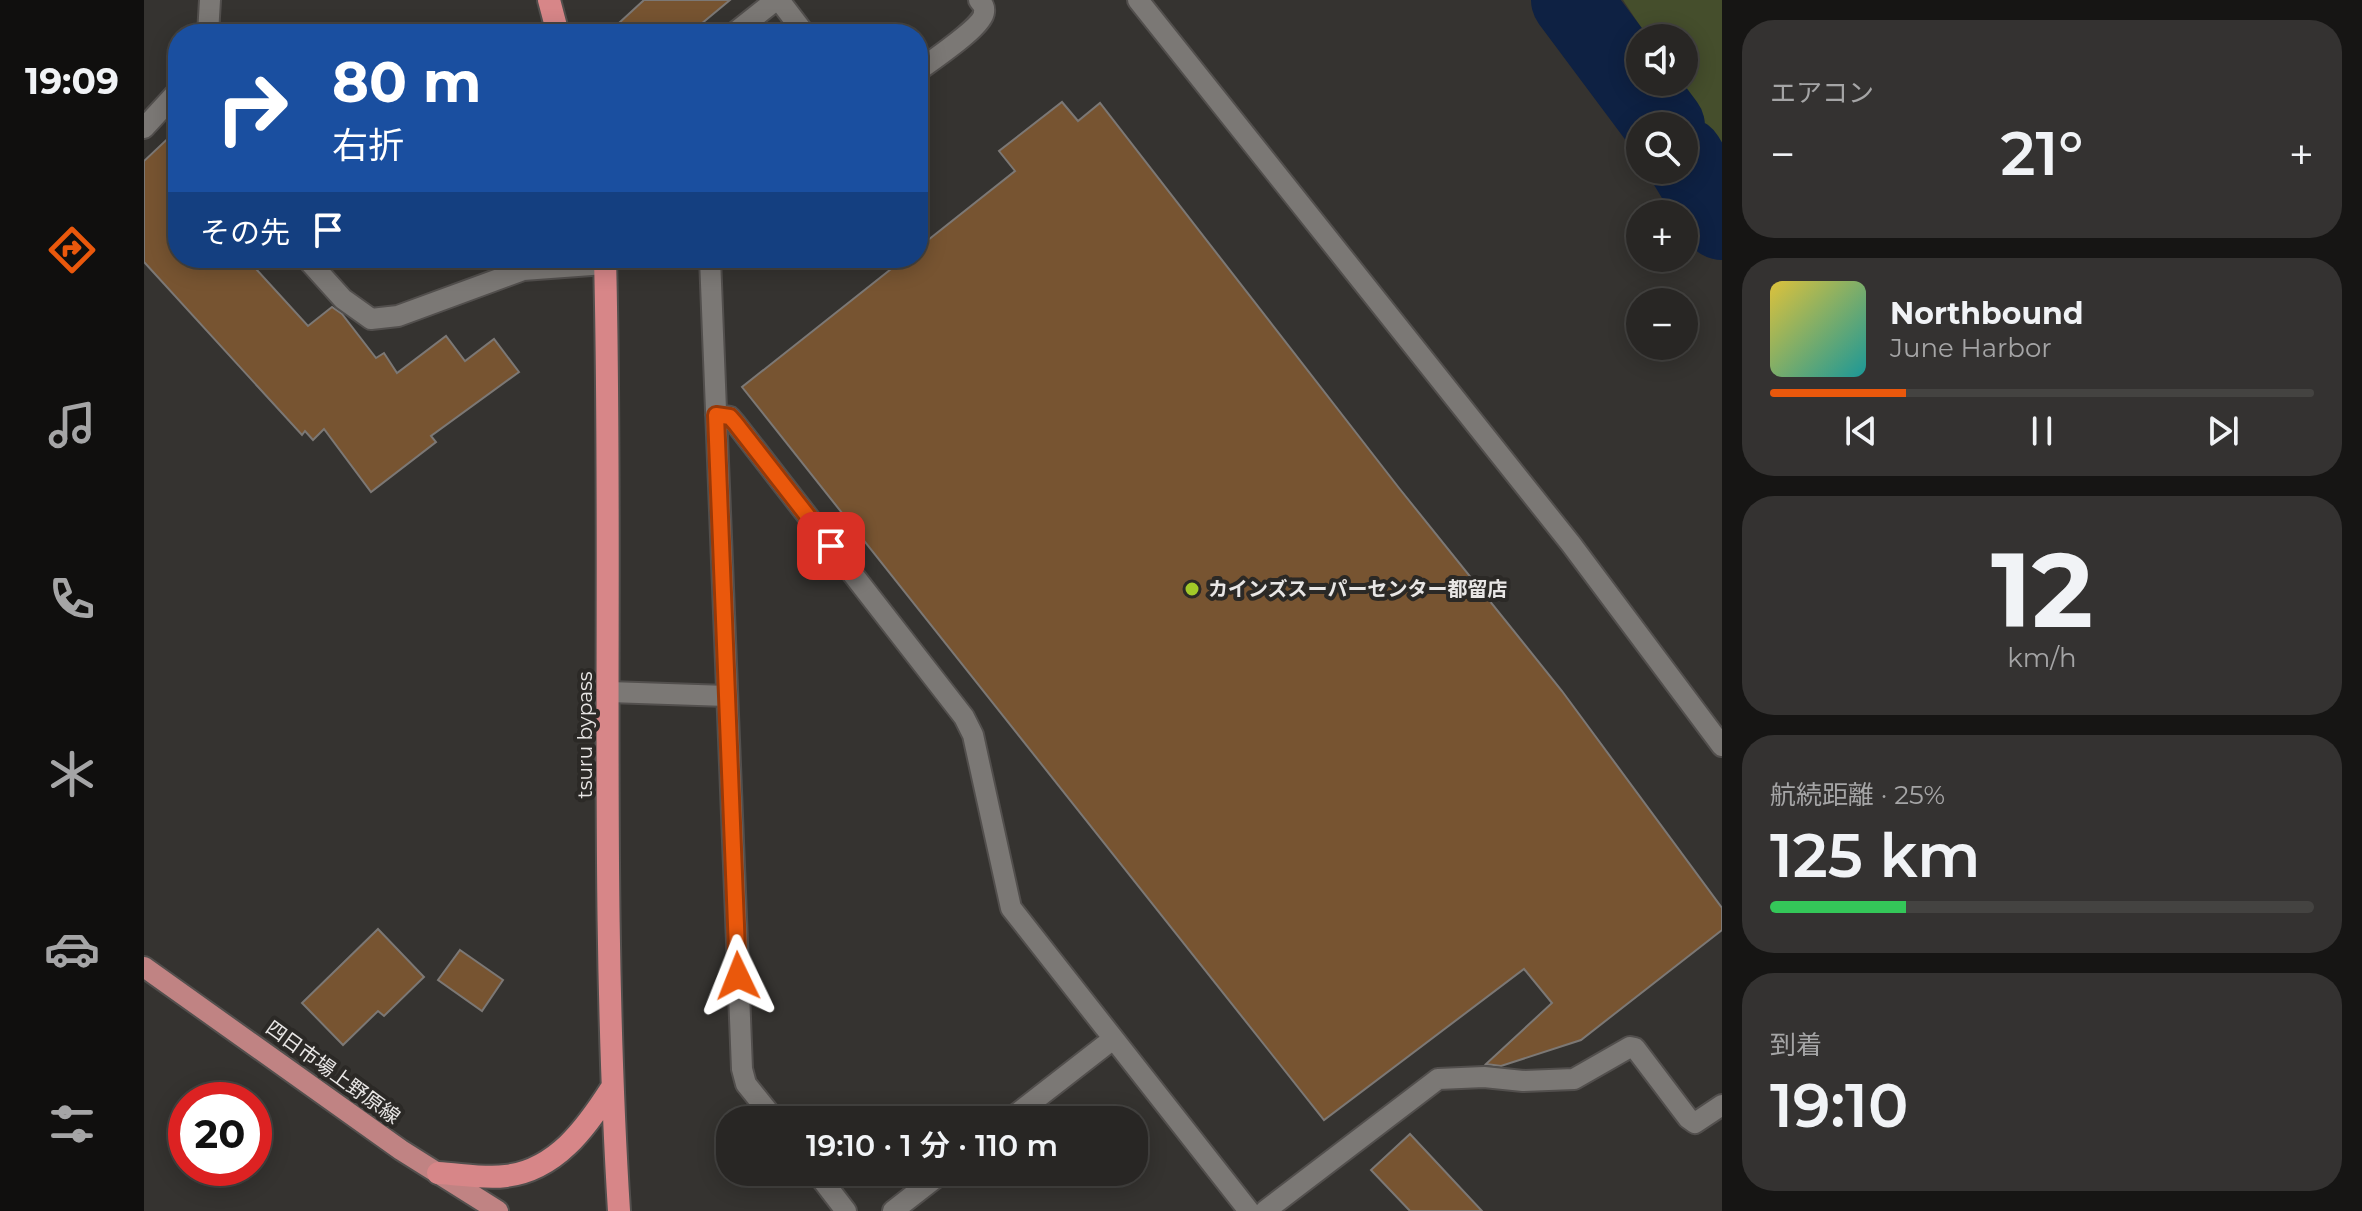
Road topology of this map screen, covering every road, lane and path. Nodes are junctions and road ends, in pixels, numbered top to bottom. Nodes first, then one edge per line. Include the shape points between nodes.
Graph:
1 (210, 0) edge
2 (549, 0) edge
3 (778, 0) edge
4 (979, 0) edge
5 (1138, 0) edge
6 (209, 24) edge
7 (555, 24) edge
8 (746, 24) edge
9 (797, 24) edge
10 (928, 63) edge
11 (168, 108) edge
12 (144, 128) edge
13 (315, 268) edge
14 (541, 268) edge
15 (605, 268) edge
16 (710, 268) edge
17 (716, 415) junction
18 (609, 692) junction
19 (727, 696) junction
20 (1722, 746) edge
21 (144, 967) edge
22 (1113, 1039) junction
23 (611, 1089) junction
24 (1722, 1105) edge
25 (764, 1106) edge
26 (1027, 1106) edge
27 (438, 1173) junction
28 (827, 1186) edge
29 (925, 1186) edge
30 (498, 1211) edge
31 (619, 1211) edge
32 (846, 1211) edge
33 (893, 1211) edge
34 (1249, 1211) edge
35 (1265, 1211) edge

1 - 6 street
2 - 7 highway
3 - 8 street
3 - 9 street
4 - 10 street via 984,17
5 - 20 street via 1571,544
11 - 12 street
13 - 14 street via 343,299 371,319 398,316
15 - 18 highway, tsuru bypass
16 - 17 street
17 - 19 street
17 - 22 street via 736,424 964,717 973,735 1011,908
18 - 19 street
18 - 23 highway, tsuru bypass
19 - 25 street via 742,1074
21 - 27 main road, 四日市場上野原線
22 - 26 street
22 - 34 street
23 - 27 highway via 586,1128 547,1164 506,1176
23 - 31 highway, tsuru bypass
24 - 35 street via 1695,1123 1630,1047 1574,1079 1438,1079
27 - 30 main road, 四日市場上野原線
28 - 32 street
29 - 33 street

